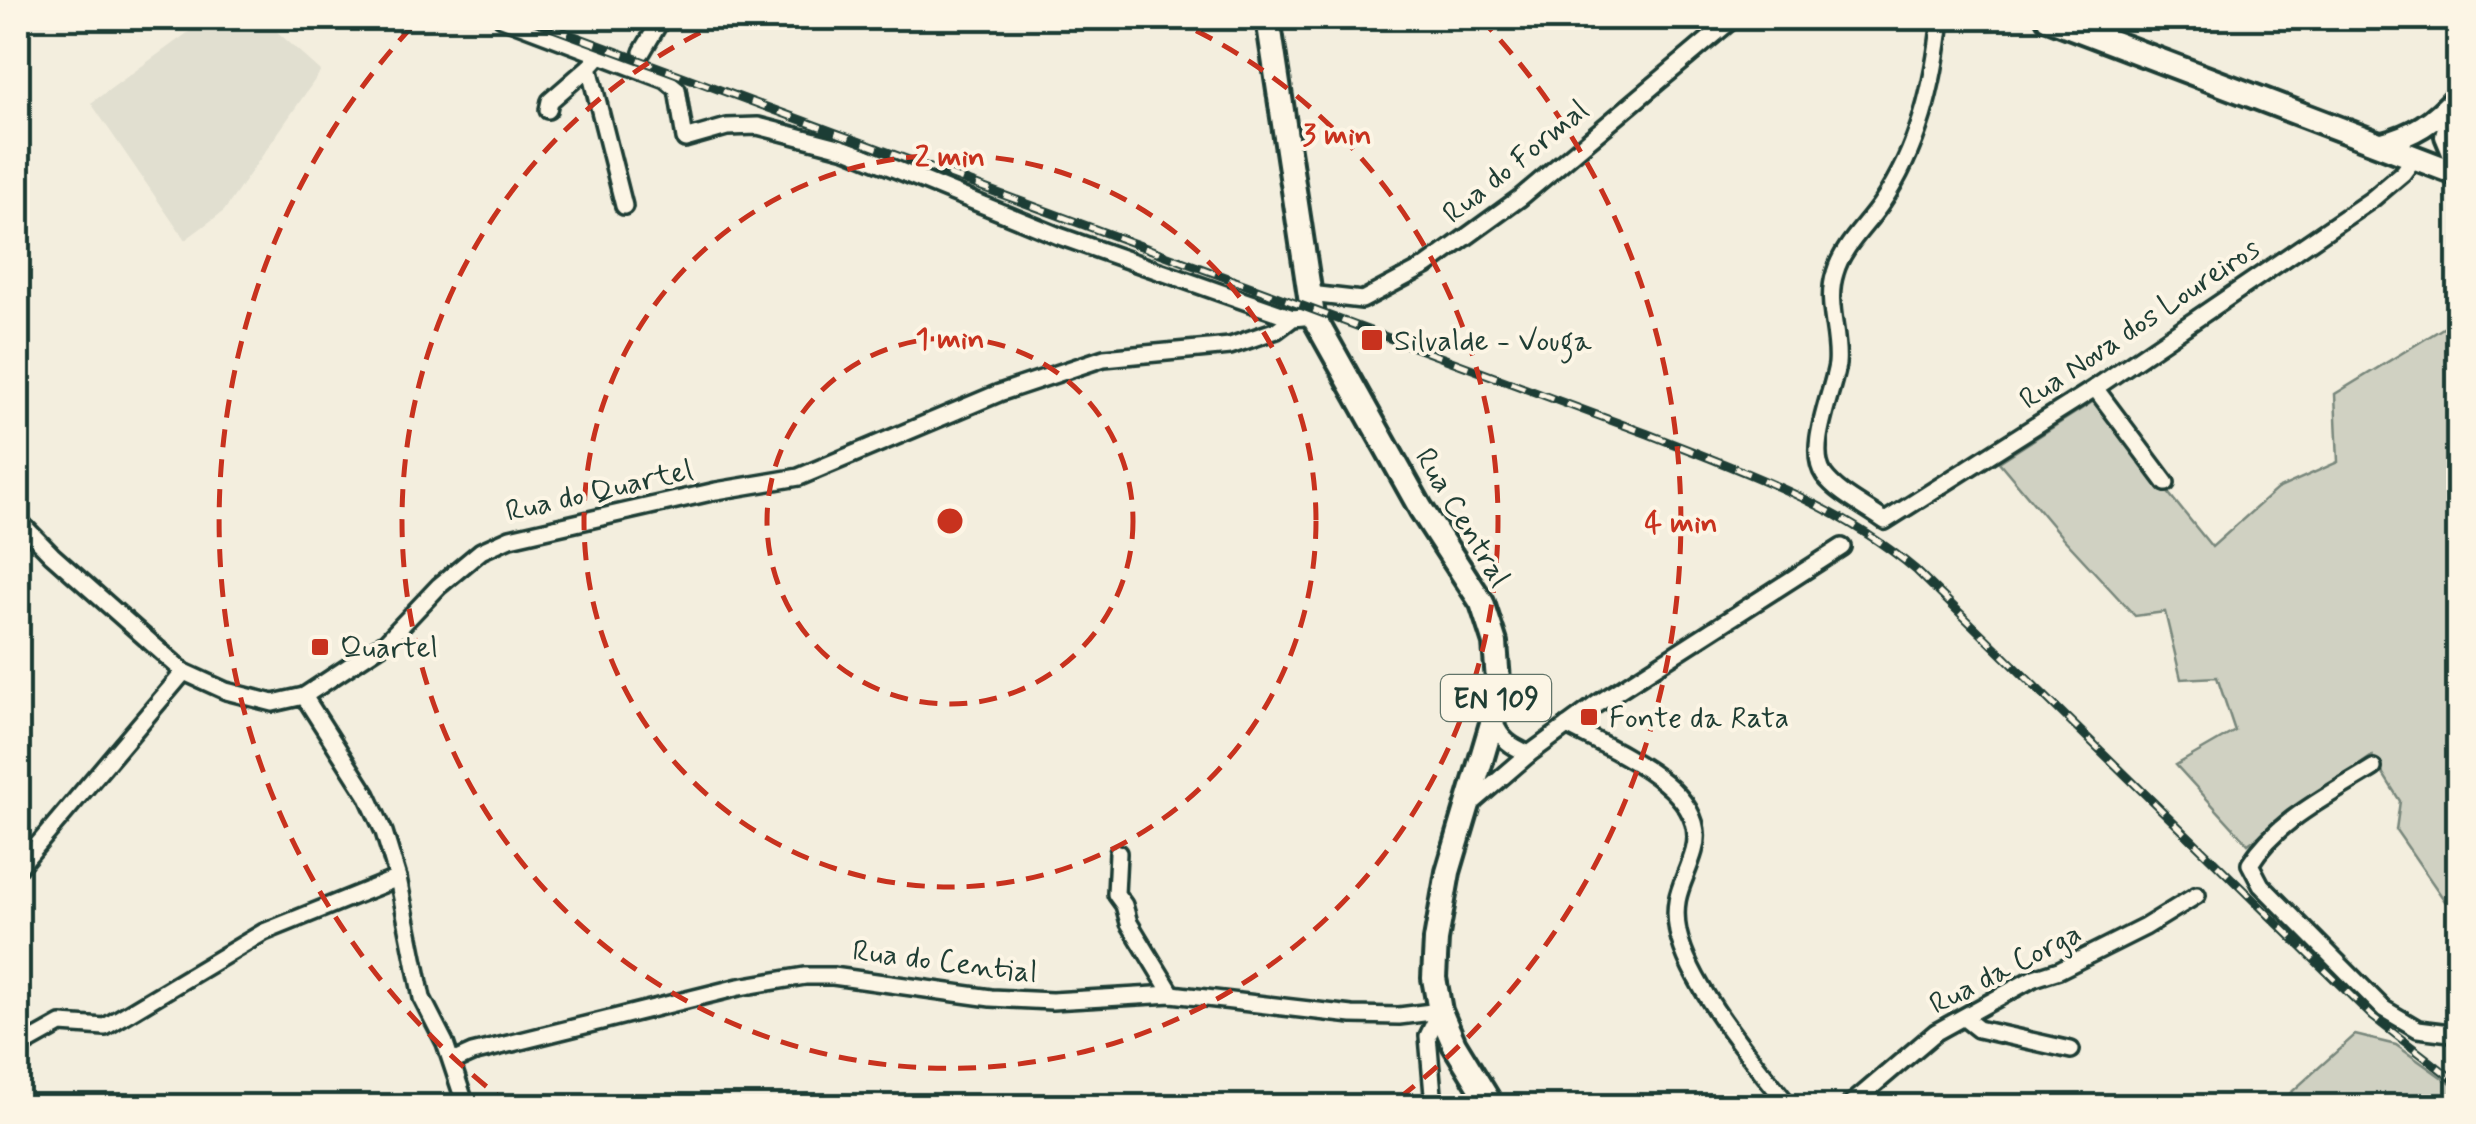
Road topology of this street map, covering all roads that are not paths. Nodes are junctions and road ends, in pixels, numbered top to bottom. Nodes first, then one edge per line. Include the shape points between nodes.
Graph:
1 (502, 18) edge
2 (662, 18) edge
3 (1268, 18) edge
4 (1734, 18) edge
5 (1941, 18) edge
6 (2048, 18) edge
7 (642, 52) dead end
8 (594, 61) junction
9 (2458, 97) edge
10 (548, 110) dead end
11 (2441, 128) junction
12 (2379, 144) junction
13 (2415, 157) junction
14 (2458, 165) edge
15 (2458, 174) edge
16 (624, 206) dead end
17 (1305, 309) junction
18 (2095, 388) junction
19 (2166, 483) dead end
20 (18, 520) edge
21 (1842, 548) dead end
22 (184, 672) junction
23 (304, 696) junction
24 (1493, 720) junction
25 (1567, 726) junction
26 (1529, 754) junction
27 (2373, 768) dead end
28 (1469, 806) junction
29 (1118, 853) dead end
30 (18, 868) edge
31 (398, 878) junction
32 (2197, 895) dead end
33 (1172, 994) junction
34 (1440, 1011) junction
35 (1964, 1018) junction
36 (2458, 1034) edge
37 (18, 1048) edge
38 (2071, 1050) dead end
39 (452, 1062) junction
40 (466, 1106) edge
41 (1434, 1106) edge
42 (1492, 1106) edge
43 (1789, 1106) edge
44 (1849, 1106) edge

1 - 8 street
2 - 7 street
3 - 17 main road, Rua Central / EN 109
4 - 17 street, Rua do Formal via 1520,198 1426,266 1362,300
5 - 18 street, Rua Nova dos Loureiros via 1928,104 1902,168 1835,271 1830,296 1838,359 1818,462 1834,484 1884,521
6 - 12 main road
8 - 10 street
8 - 16 street
8 - 17 street, Rua do Formal via 666,80 676,89 685,139 727,126 758,126 846,149 1059,236
9 - 11 main road
11 - 12 main road
11 - 13 main road via 2437,151
11 - 14 main road
12 - 13 main road
13 - 15 main road
13 - 18 street, Rua Nova dos Loureiros via 2371,200
17 - 23 street, Rua do Quartel via 1277,330 1230,346 1104,358 999,393 799,477 510,538 481,550 386,642
17 - 24 main road, Rua Central / EN 109 via 1482,604 1495,643
18 - 19 street
20 - 22 street, Rua do Quartel
21 - 25 street
22 - 23 street, Rua do Quartel via 273,704
22 - 30 street
23 - 31 street via 367,795
24 - 26 street via 1500,736
24 - 28 main road, Rua Central / EN 109
25 - 26 street
25 - 43 street via 1656,776 1686,804 1696,822 1695,850 1674,901 1686,956
26 - 28 street
27 - 36 street via 2302,812 2262,844 2250,864 2261,885 2384,1009 2418,1029
28 - 34 main road, Rua Central / EN 109 via 1436,940
29 - 33 street via 1116,894
31 - 37 street via 264,932 105,1026 62,1024
31 - 39 street via 422,998
32 - 35 street, Rua da Corga
33 - 34 street, Rua do Cential via 1352,1015
33 - 39 street, Rua do Cential via 990,998 805,976 739,986
34 - 41 street via 1428,1036
34 - 42 main road, Rua Central / EN 109
35 - 38 street via 1978,1029
35 - 44 street, Rua da Corga via 1936,1032
39 - 40 street

